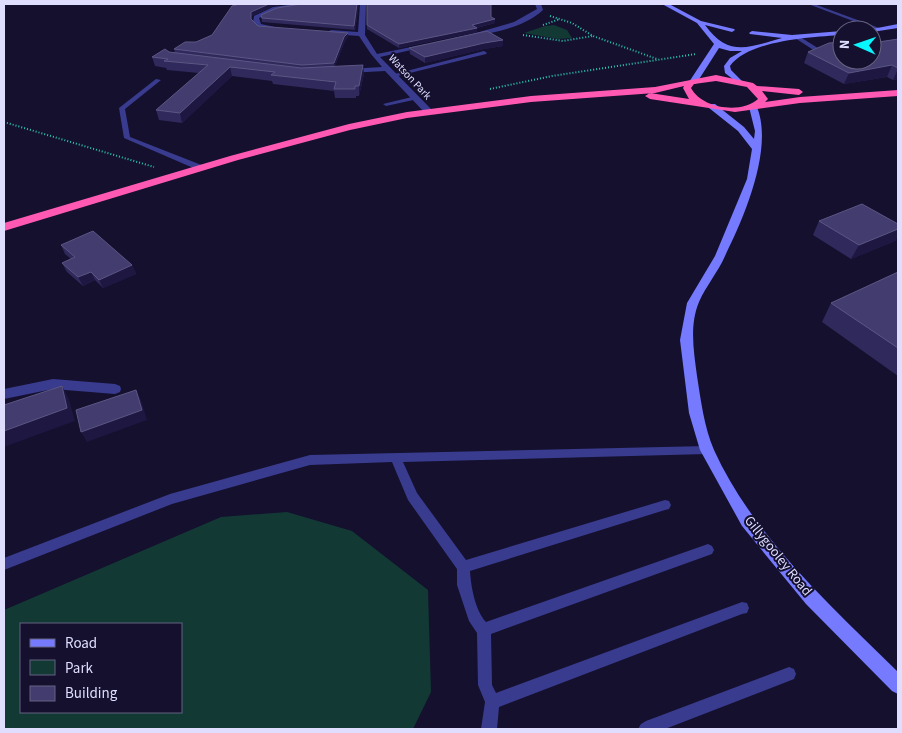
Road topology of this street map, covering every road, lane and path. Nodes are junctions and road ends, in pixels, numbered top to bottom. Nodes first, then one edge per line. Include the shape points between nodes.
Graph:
1 (309, 4) edge
2 (363, 4) edge
3 (538, 4) edge
4 (665, 4) edge
5 (810, 4) edge
6 (824, 9) junction
7 (561, 19) dead end
8 (845, 20) edge
9 (855, 20) edge
10 (699, 22) junction
11 (898, 26) edge
12 (282, 29) edge
13 (882, 29) edge
14 (319, 32) edge
15 (362, 34) junction
16 (518, 34) dead end
17 (832, 34) edge
18 (593, 36) junction
19 (711, 36) junction
20 (464, 37) edge
21 (794, 37) junction
22 (437, 43) edge
23 (718, 44) junction
24 (766, 44) junction
25 (751, 49) junction
26 (832, 50) edge
27 (484, 53) edge
28 (699, 54) dead end
29 (377, 56) junction
30 (657, 60) junction
31 (388, 69) junction
32 (341, 72) edge
33 (394, 75) junction
34 (158, 80) dead end
35 (739, 82) junction
36 (692, 83) junction
37 (754, 88) junction
38 (486, 90) dead end
39 (613, 93) junction
40 (898, 93) edge
41 (873, 94) junction
42 (416, 98) junction
43 (386, 104) dead end
44 (708, 105) junction
45 (754, 107) junction
46 (429, 112) junction
47 (4, 122) edge
48 (756, 148) junction
49 (201, 168) junction
50 (175, 176) junction
51 (4, 227) edge
52 (115, 389) dead end
53 (4, 394) edge
54 (707, 450) junction
55 (396, 458) junction
56 (665, 505) dead end
57 (708, 550) dead end
58 (4, 564) edge
59 (463, 567) junction
60 (742, 608) dead end
61 (484, 630) junction
62 (789, 674) dead end
63 (898, 685) edge
64 (492, 702) junction
65 (489, 729) edge
66 (646, 729) edge

1 - 12 street via 275,8 256,17 259,26
2 - 15 street
3 - 20 street via 540,10 532,17
4 - 10 main road
5 - 6 lane
6 - 8 lane
6 - 9 lane
7 - 18 path
10 - 19 main road
10 - 19 main road via 734,30
11 - 13 main road
14 - 15 street
15 - 29 street, Watson Park
16 - 18 path via 563,41
17 - 21 main road
18 - 30 path
19 - 23 main road
21 - 24 main road
21 - 24 main road via 749,32 763,38
21 - 26 lane via 820,52
22 - 29 street, Watson Park
23 - 25 main road
23 - 36 main road
24 - 25 main road
25 - 35 main road via 726,66
27 - 33 lane
28 - 30 path
29 - 31 street, Watson Park
30 - 38 path
31 - 32 street
31 - 33 street, Watson Park
33 - 42 street, Watson Park
34 - 49 lane via 122,108 127,138
35 - 36 highway via 716,78
35 - 37 highway
36 - 39 highway
36 - 44 highway via 687,93
37 - 41 highway via 779,92
37 - 45 highway via 763,99
39 - 44 highway
39 - 46 highway
40 - 41 highway
41 - 45 highway via 775,102
42 - 43 lane
42 - 46 street, Watson Park
44 - 45 highway via 738,109
44 - 48 main road via 742,129
45 - 48 main road, Gillygooley Road via 759,131
46 - 49 highway via 349,127
47 - 50 path via 165,170
48 - 54 main road, Gillygooley Road via 752,179 720,256 692,303 686,340 696,413
49 - 50 highway
50 - 51 highway
52 - 53 street via 53,384
54 - 55 lane
54 - 63 main road, Gillygooley Road via 747,521 812,598
55 - 58 lane via 310,460 170,499
55 - 59 lane via 412,496
56 - 59 lane
57 - 61 lane
59 - 61 lane via 464,585 476,621
60 - 64 lane
61 - 64 lane via 485,685
62 - 66 lane
64 - 65 lane

